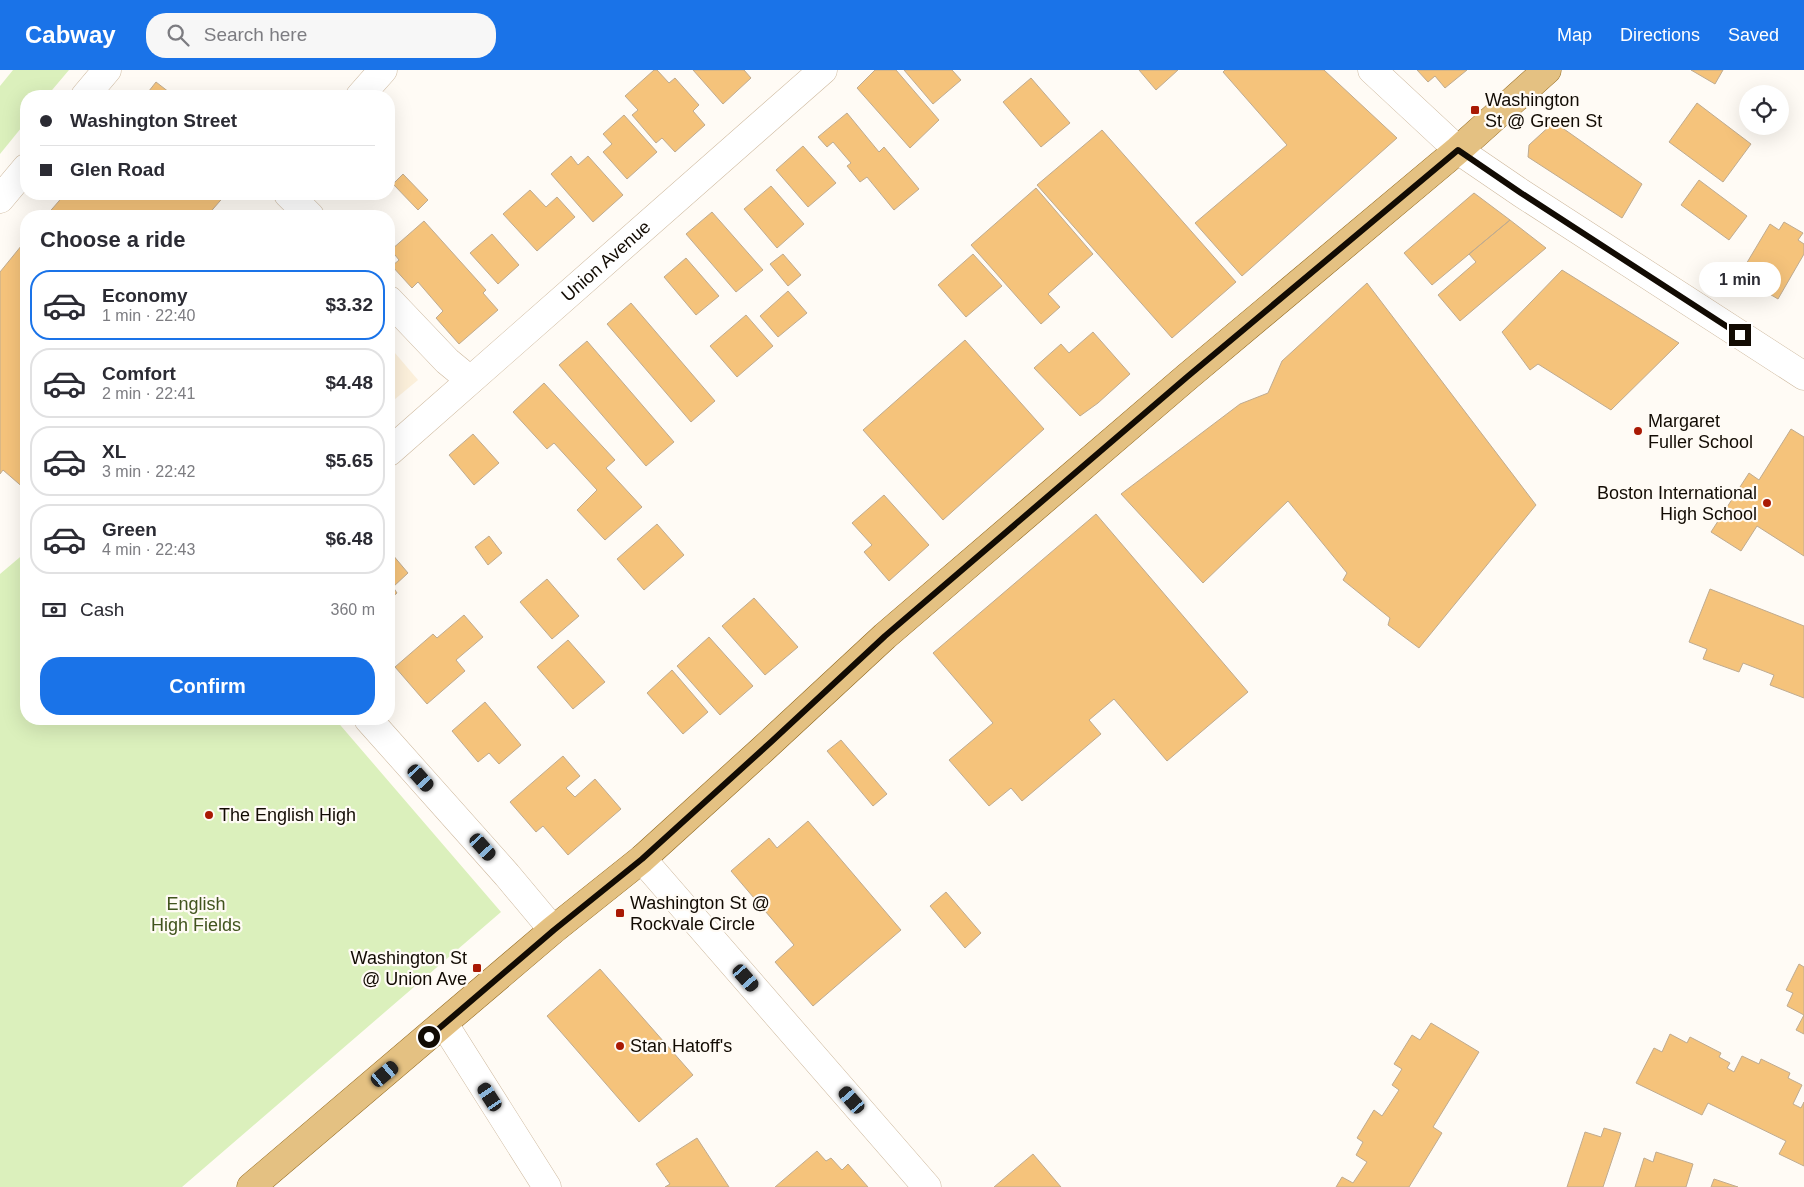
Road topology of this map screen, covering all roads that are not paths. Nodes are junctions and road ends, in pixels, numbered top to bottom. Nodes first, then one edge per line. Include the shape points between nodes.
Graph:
1 (107, 70) edge
2 (383, 70) edge
3 (823, 70) edge
4 (1372, 70) edge
5 (1547, 70) edge
6 (90, 90) edge
7 (365, 90) edge
8 (1458, 150) junction
9 (20, 175) edge
10 (0, 199) edge
11 (294, 200) edge
12 (304, 210) edge
13 (395, 306) edge
14 (1804, 376) edge
15 (470, 380) junction
16 (395, 447) edge
17 (373, 725) edge
18 (642, 859) junction
19 (554, 930) junction
20 (444, 1024) junction
21 (251, 1187) edge
22 (547, 1187) edge
23 (927, 1187) edge

1 - 6 street
2 - 7 street
3 - 15 street, Union Avenue
4 - 8 street
5 - 8 main road
8 - 14 street
8 - 18 main road via 885,636
9 - 10 street
11 - 12 street
13 - 15 street
15 - 16 street, Union Avenue
17 - 19 street
18 - 19 main road
18 - 23 street
19 - 20 main road
20 - 21 main road
20 - 22 street

